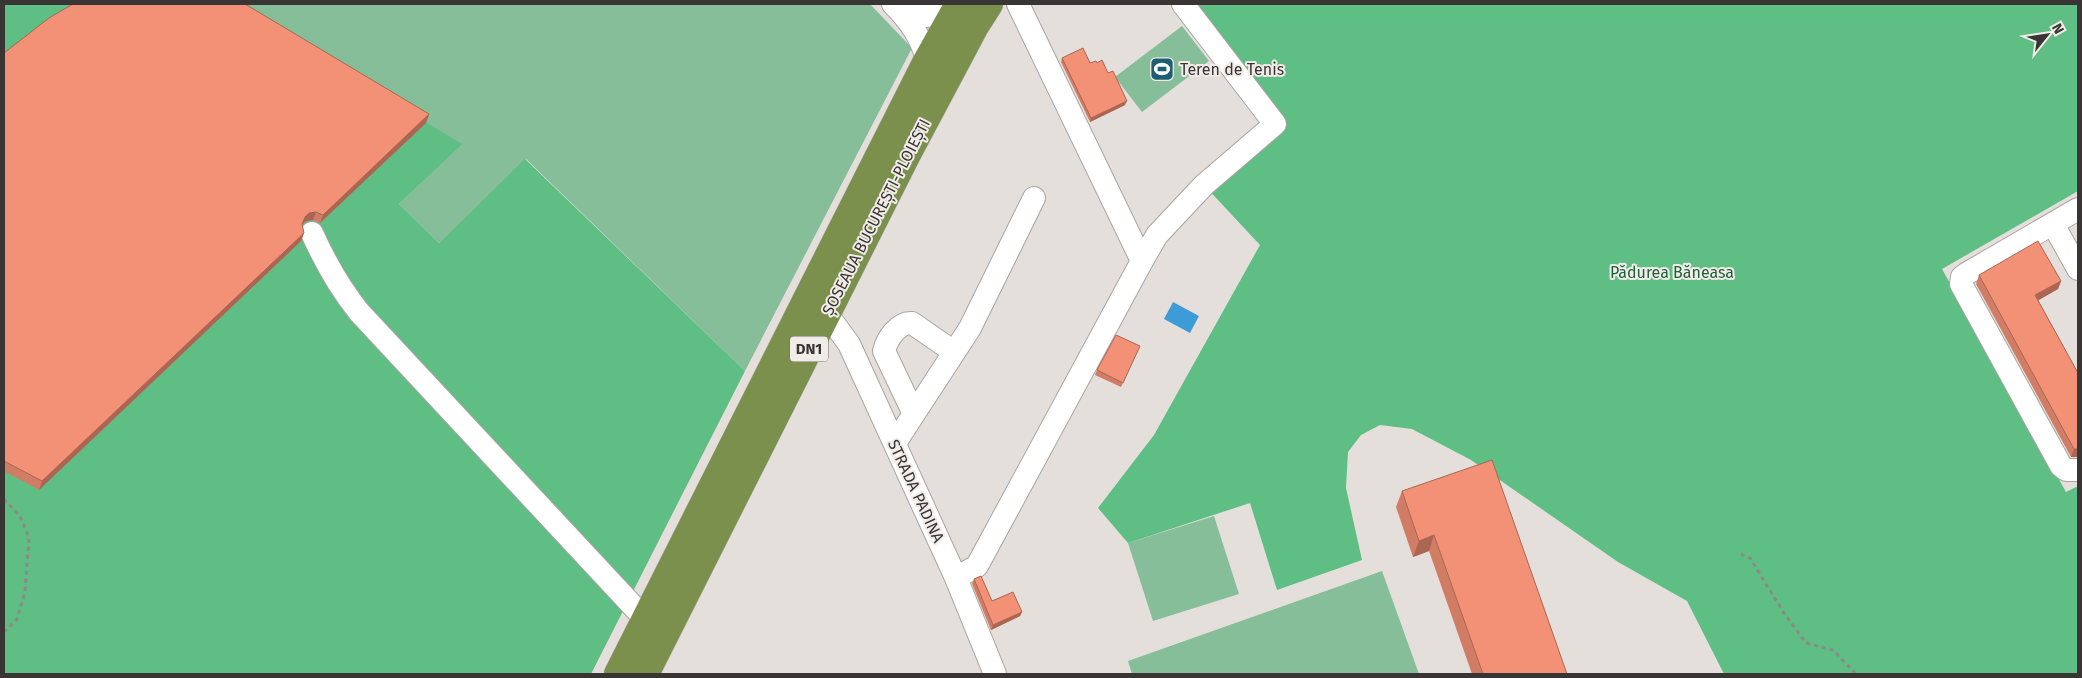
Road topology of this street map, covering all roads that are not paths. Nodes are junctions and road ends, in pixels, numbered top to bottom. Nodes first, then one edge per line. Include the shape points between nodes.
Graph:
1 (959, 4) edge
2 (989, 4) edge
3 (1018, 4) edge
4 (1183, 4) edge
5 (901, 7) edge
6 (927, 61) junction
7 (1034, 198) dead end
8 (2078, 209) edge
9 (2053, 224) junction
10 (312, 233) dead end
11 (1142, 261) junction
12 (2078, 269) edge
13 (827, 314) junction
14 (954, 352) junction
15 (914, 414) junction
16 (894, 444) junction
17 (2078, 470) edge
18 (956, 578) junction
19 (646, 620) junction
20 (618, 674) edge
21 (645, 674) edge
22 (995, 674) edge

1 - 5 street via 928,16 912,16
1 - 6 highway, ȘOSEAUA BUCUREȘTI-PLOIEȘTI / DN1
2 - 13 highway, ȘOSEAUA BUCUREȘTI-PLOIEȘTI / DN1 via 906,156
3 - 11 street
4 - 11 street via 1275,124 1204,186 1157,234
5 - 6 street via 922,42
6 - 19 highway, ȘOSEAUA BUCUREȘTI-PLOIEȘTI / DN1
7 - 14 street via 970,328
8 - 9 street
9 - 12 street
9 - 17 street via 1966,274 1961,284 2061,466 2066,470
10 - 19 street via 328,269 359,312
11 - 18 street via 977,566
13 - 16 street, STRADA PADINA via 849,344
13 - 21 highway, ȘOSEAUA BUCUREȘTI-PLOIEȘTI / DN1
14 - 15 street
14 - 15 street via 912,322 902,324 886,341 884,351
15 - 16 street
16 - 18 street, STRADA PADINA
18 - 22 street, STRADA PADINA
19 - 20 highway, ȘOSEAUA BUCUREȘTI-PLOIEȘTI / DN1

